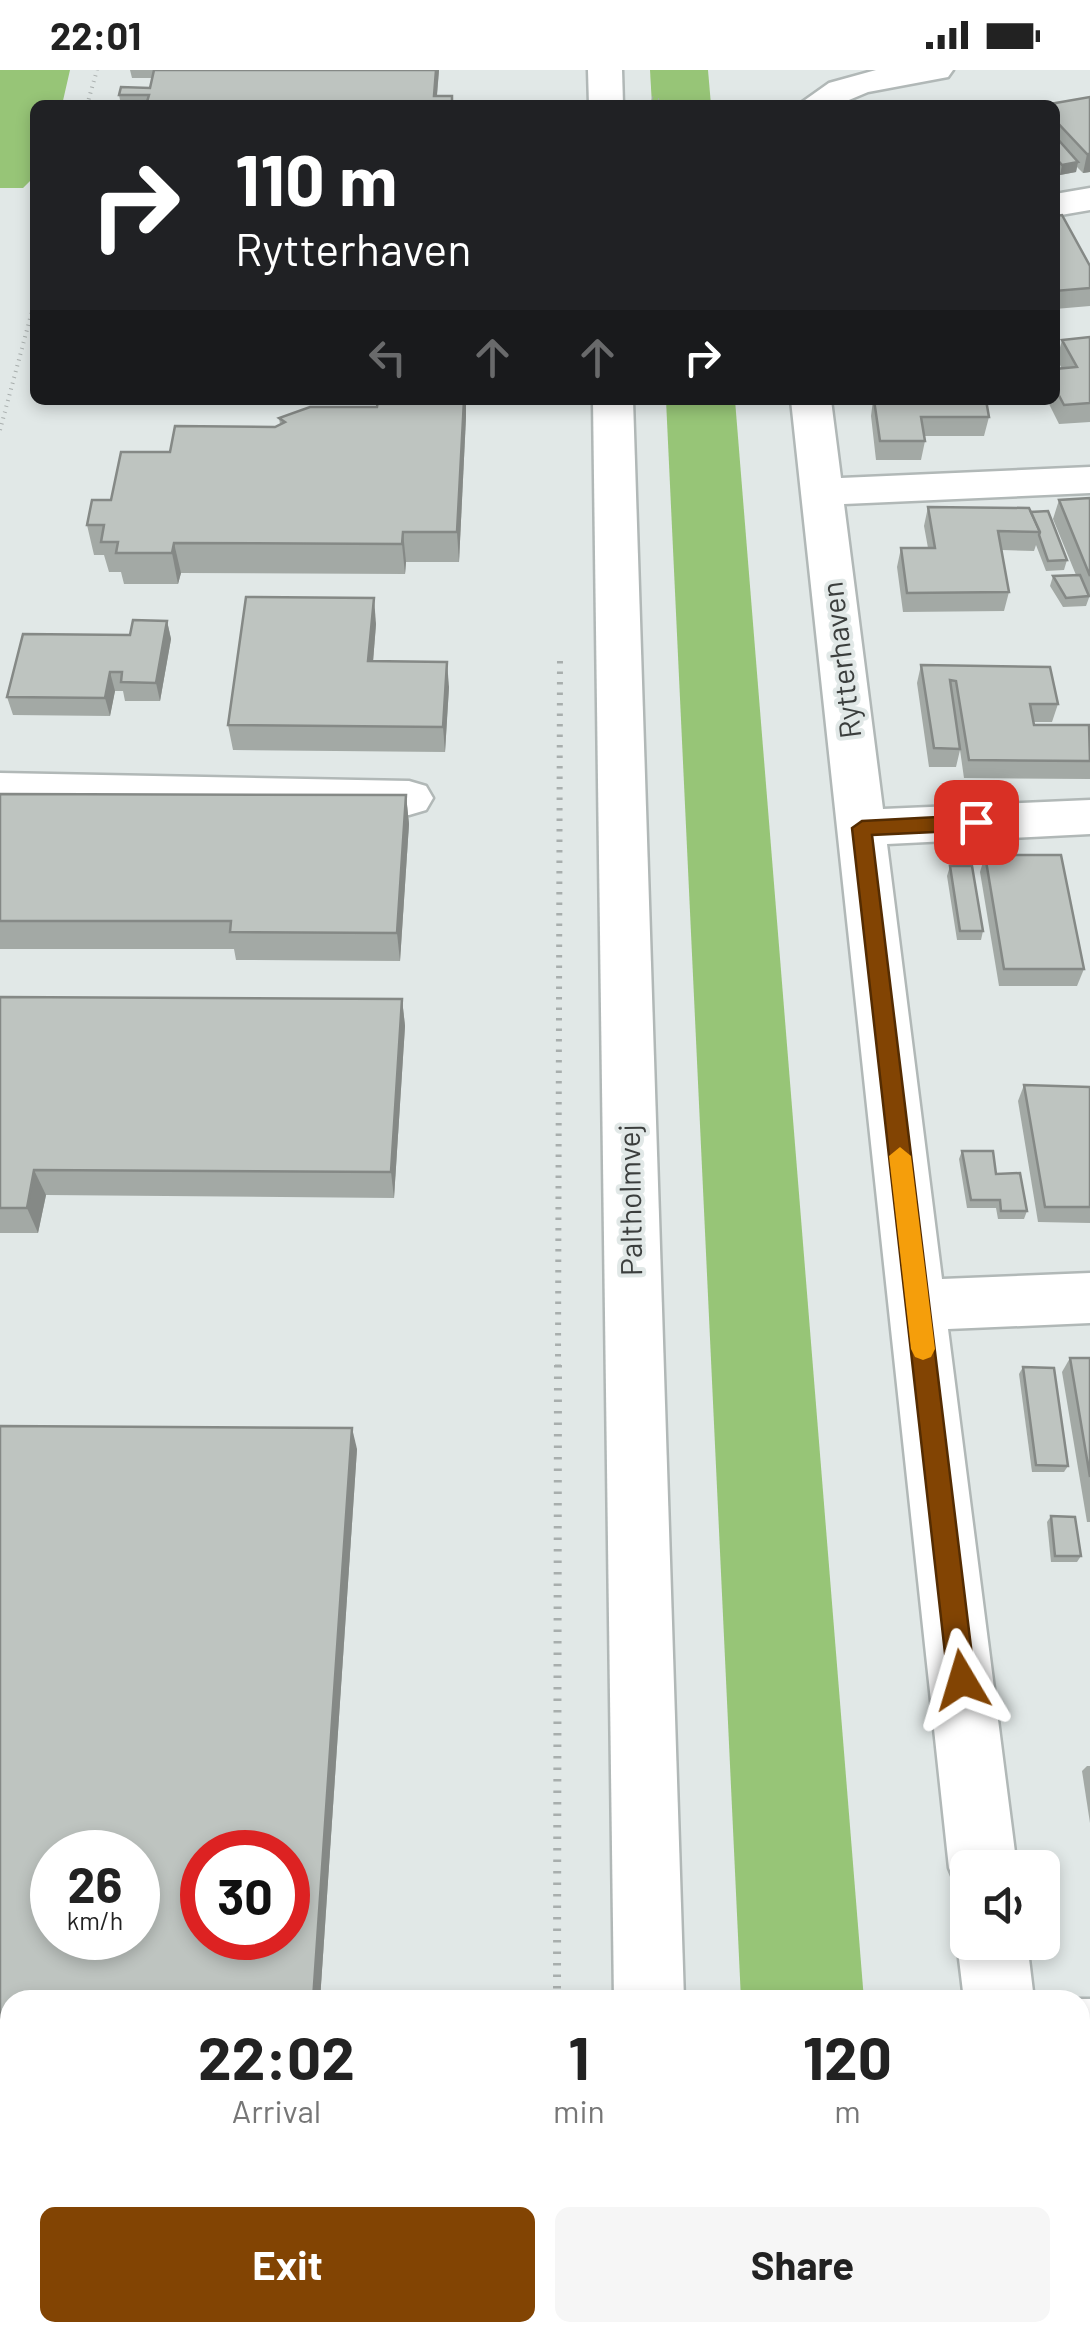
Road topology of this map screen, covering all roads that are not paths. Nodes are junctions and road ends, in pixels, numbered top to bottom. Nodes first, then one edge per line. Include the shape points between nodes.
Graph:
1 (605, 70) edge
2 (936, 70) edge
3 (606, 100) edge
4 (820, 100) edge
5 (1090, 199) edge
6 (1060, 204) edge
7 (613, 405) edge
8 (812, 405) edge
9 (1090, 480) edge
10 (822, 492) junction
11 (0, 790) edge
12 (409, 798) edge
13 (1090, 817) edge
14 (862, 828) junction
15 (1090, 1298) edge
16 (918, 1305) junction
17 (981, 1850) edge
18 (994, 1960) edge
19 (649, 1990) edge
20 (998, 1990) edge

1 - 3 street
2 - 4 street
5 - 6 street
7 - 19 street, Paltholmvej
8 - 10 street, Rytterhaven
9 - 10 street
10 - 14 street, Rytterhaven
11 - 12 street
13 - 14 street
14 - 16 street, Rytterhaven
15 - 16 street
16 - 17 street, Rytterhaven
18 - 20 street

